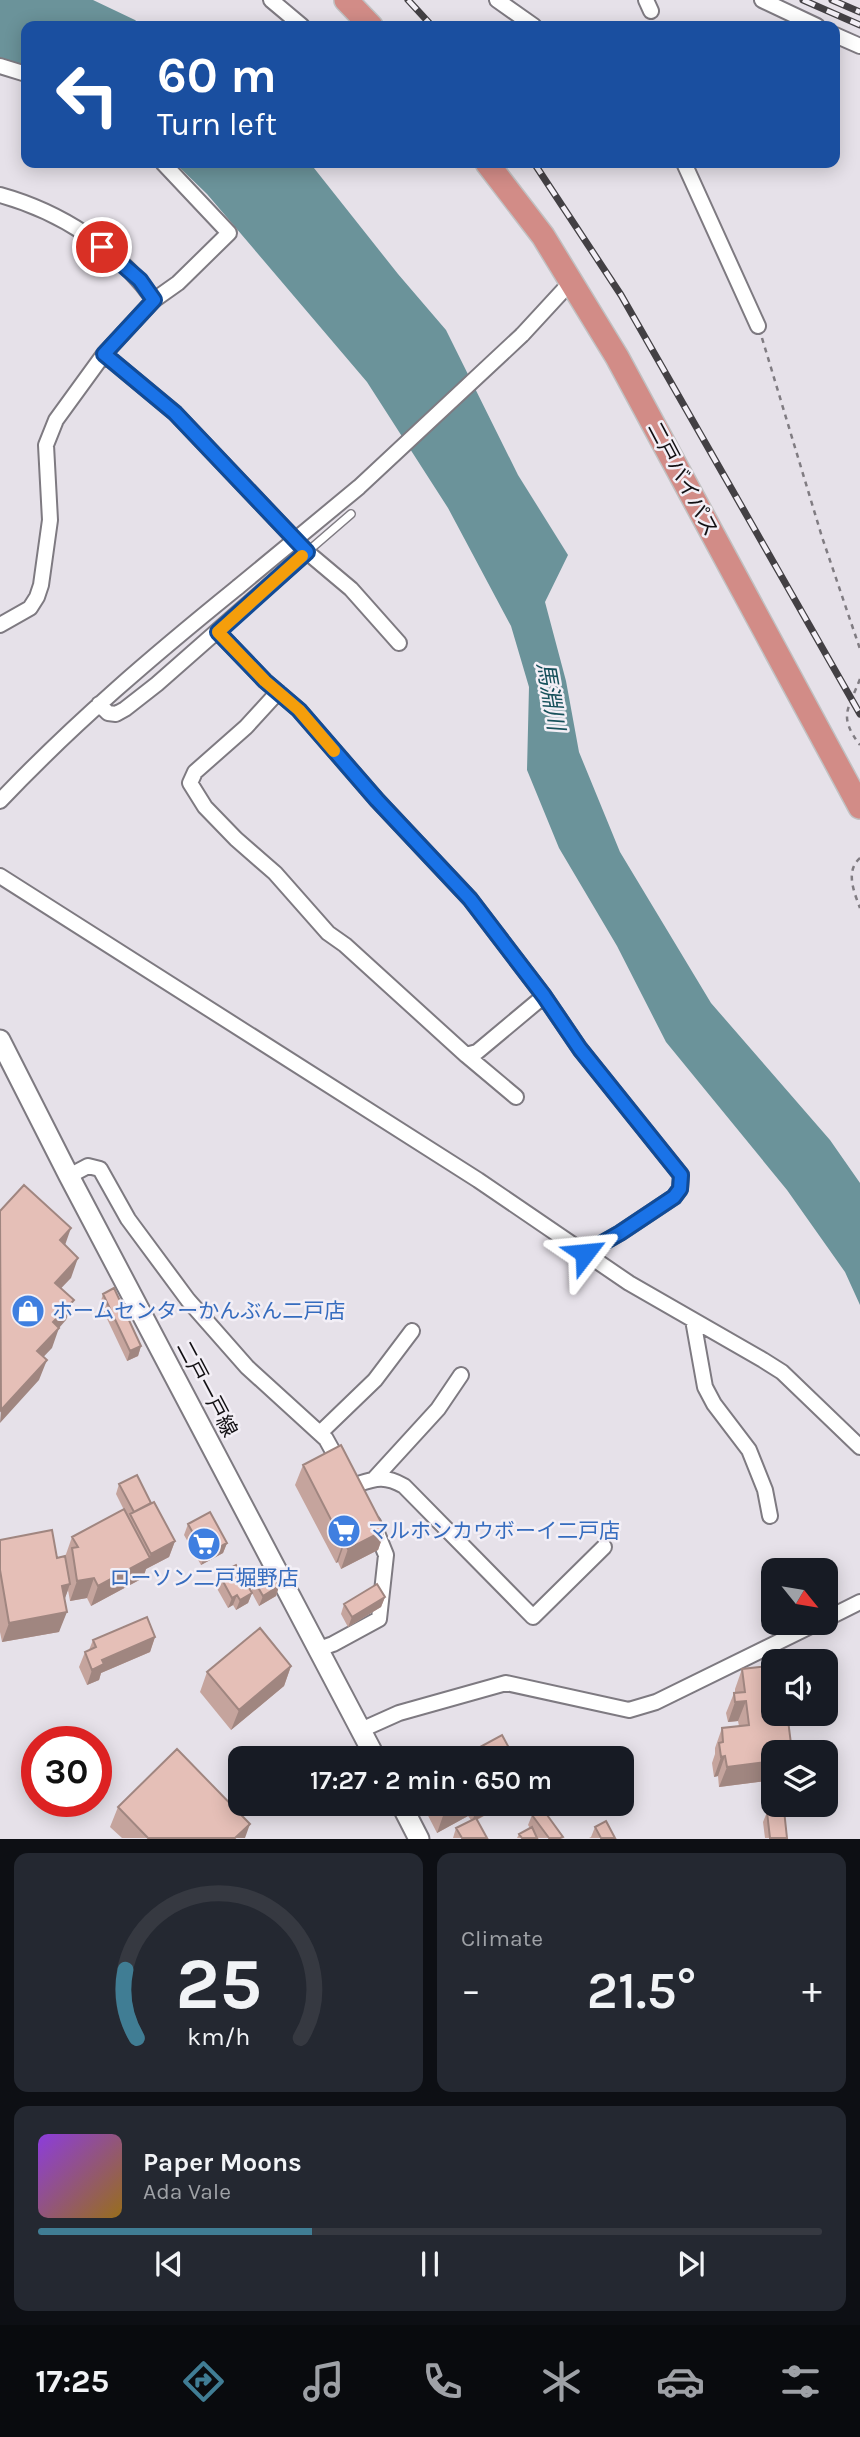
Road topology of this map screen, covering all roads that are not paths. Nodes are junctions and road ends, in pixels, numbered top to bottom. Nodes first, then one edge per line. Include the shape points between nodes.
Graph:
1 (271, 0) edge
2 (346, 0) edge
3 (497, 0) edge
4 (762, 0) edge
5 (296, 21) edge
6 (366, 21) edge
7 (527, 21) edge
8 (806, 21) edge
9 (840, 36) edge
10 (860, 46) edge
11 (0, 66) edge
12 (21, 72) edge
13 (168, 168) edge
14 (491, 168) edge
15 (686, 168) edge
16 (0, 195) edge
17 (570, 283) junction
18 (154, 300) junction
19 (758, 326) road end
20 (104, 354) junction
21 (351, 514) dead end
22 (307, 552) junction
23 (0, 625) edge
24 (218, 632) junction
25 (399, 643) dead end
26 (278, 692) junction
27 (99, 705) junction
28 (0, 801) edge
29 (860, 807) edge
30 (0, 876) edge
31 (544, 996) junction
32 (0, 1040) edge
33 (466, 1055) junction
34 (516, 1097) dead end
35 (68, 1176) junction
36 (585, 1253) junction
37 (693, 1320) junction
38 (412, 1332) dead end
39 (461, 1375) dead end
40 (320, 1433) junction
41 (860, 1447) edge
42 (374, 1479) junction
43 (368, 1515) edge
44 (770, 1516) dead end
45 (604, 1546) dead end
46 (860, 1602) edge
47 (838, 1613) edge
48 (793, 1635) edge
49 (319, 1649) junction
50 (361, 1730) junction
51 (369, 1746) edge
52 (407, 1816) edge
53 (419, 1839) edge

1 - 5 street
2 - 6 highway
3 - 7 street
4 - 8 street
9 - 10 street
11 - 12 street
13 - 18 street via 229,233
14 - 17 highway, 二戸バイパス via 543,236
15 - 19 street
16 - 18 street via 60,216 83,231 140,280
17 - 27 street, bridge via 522,335 359,487
17 - 29 highway, 二戸バイパス via 617,357
18 - 20 street
20 - 22 street via 175,413
20 - 23 street via 56,420 46,445 50,520 37,597 30,608
21 - 22 lane
22 - 24 street
22 - 25 street via 351,589
24 - 26 street
24 - 27 street via 125,709 108,713
26 - 31 street via 470,899
26 - 33 street via 195,772 190,783 205,807 275,873 328,933
27 - 28 street
30 - 36 street
31 - 33 street via 477,1052
31 - 36 street via 580,1049 681,1175 674,1197
32 - 35 main road, 二戸一戸線
33 - 34 street
35 - 40 street via 88,1166 100,1169 128,1219 188,1300 247,1367
35 - 49 main road, 二戸一戸線
36 - 37 street
37 - 41 street via 782,1373
37 - 44 street via 705,1387 750,1450
38 - 40 street via 375,1380
39 - 42 street via 438,1409
40 - 42 street via 355,1490
42 - 45 street via 389,1478 404,1486 533,1617
43 - 49 street via 386,1555 379,1619
46 - 47 street
48 - 50 street via 656,1702 629,1710 506,1683 399,1713
49 - 50 main road, 二戸一戸線
50 - 51 main road, 二戸一戸線
52 - 53 main road

